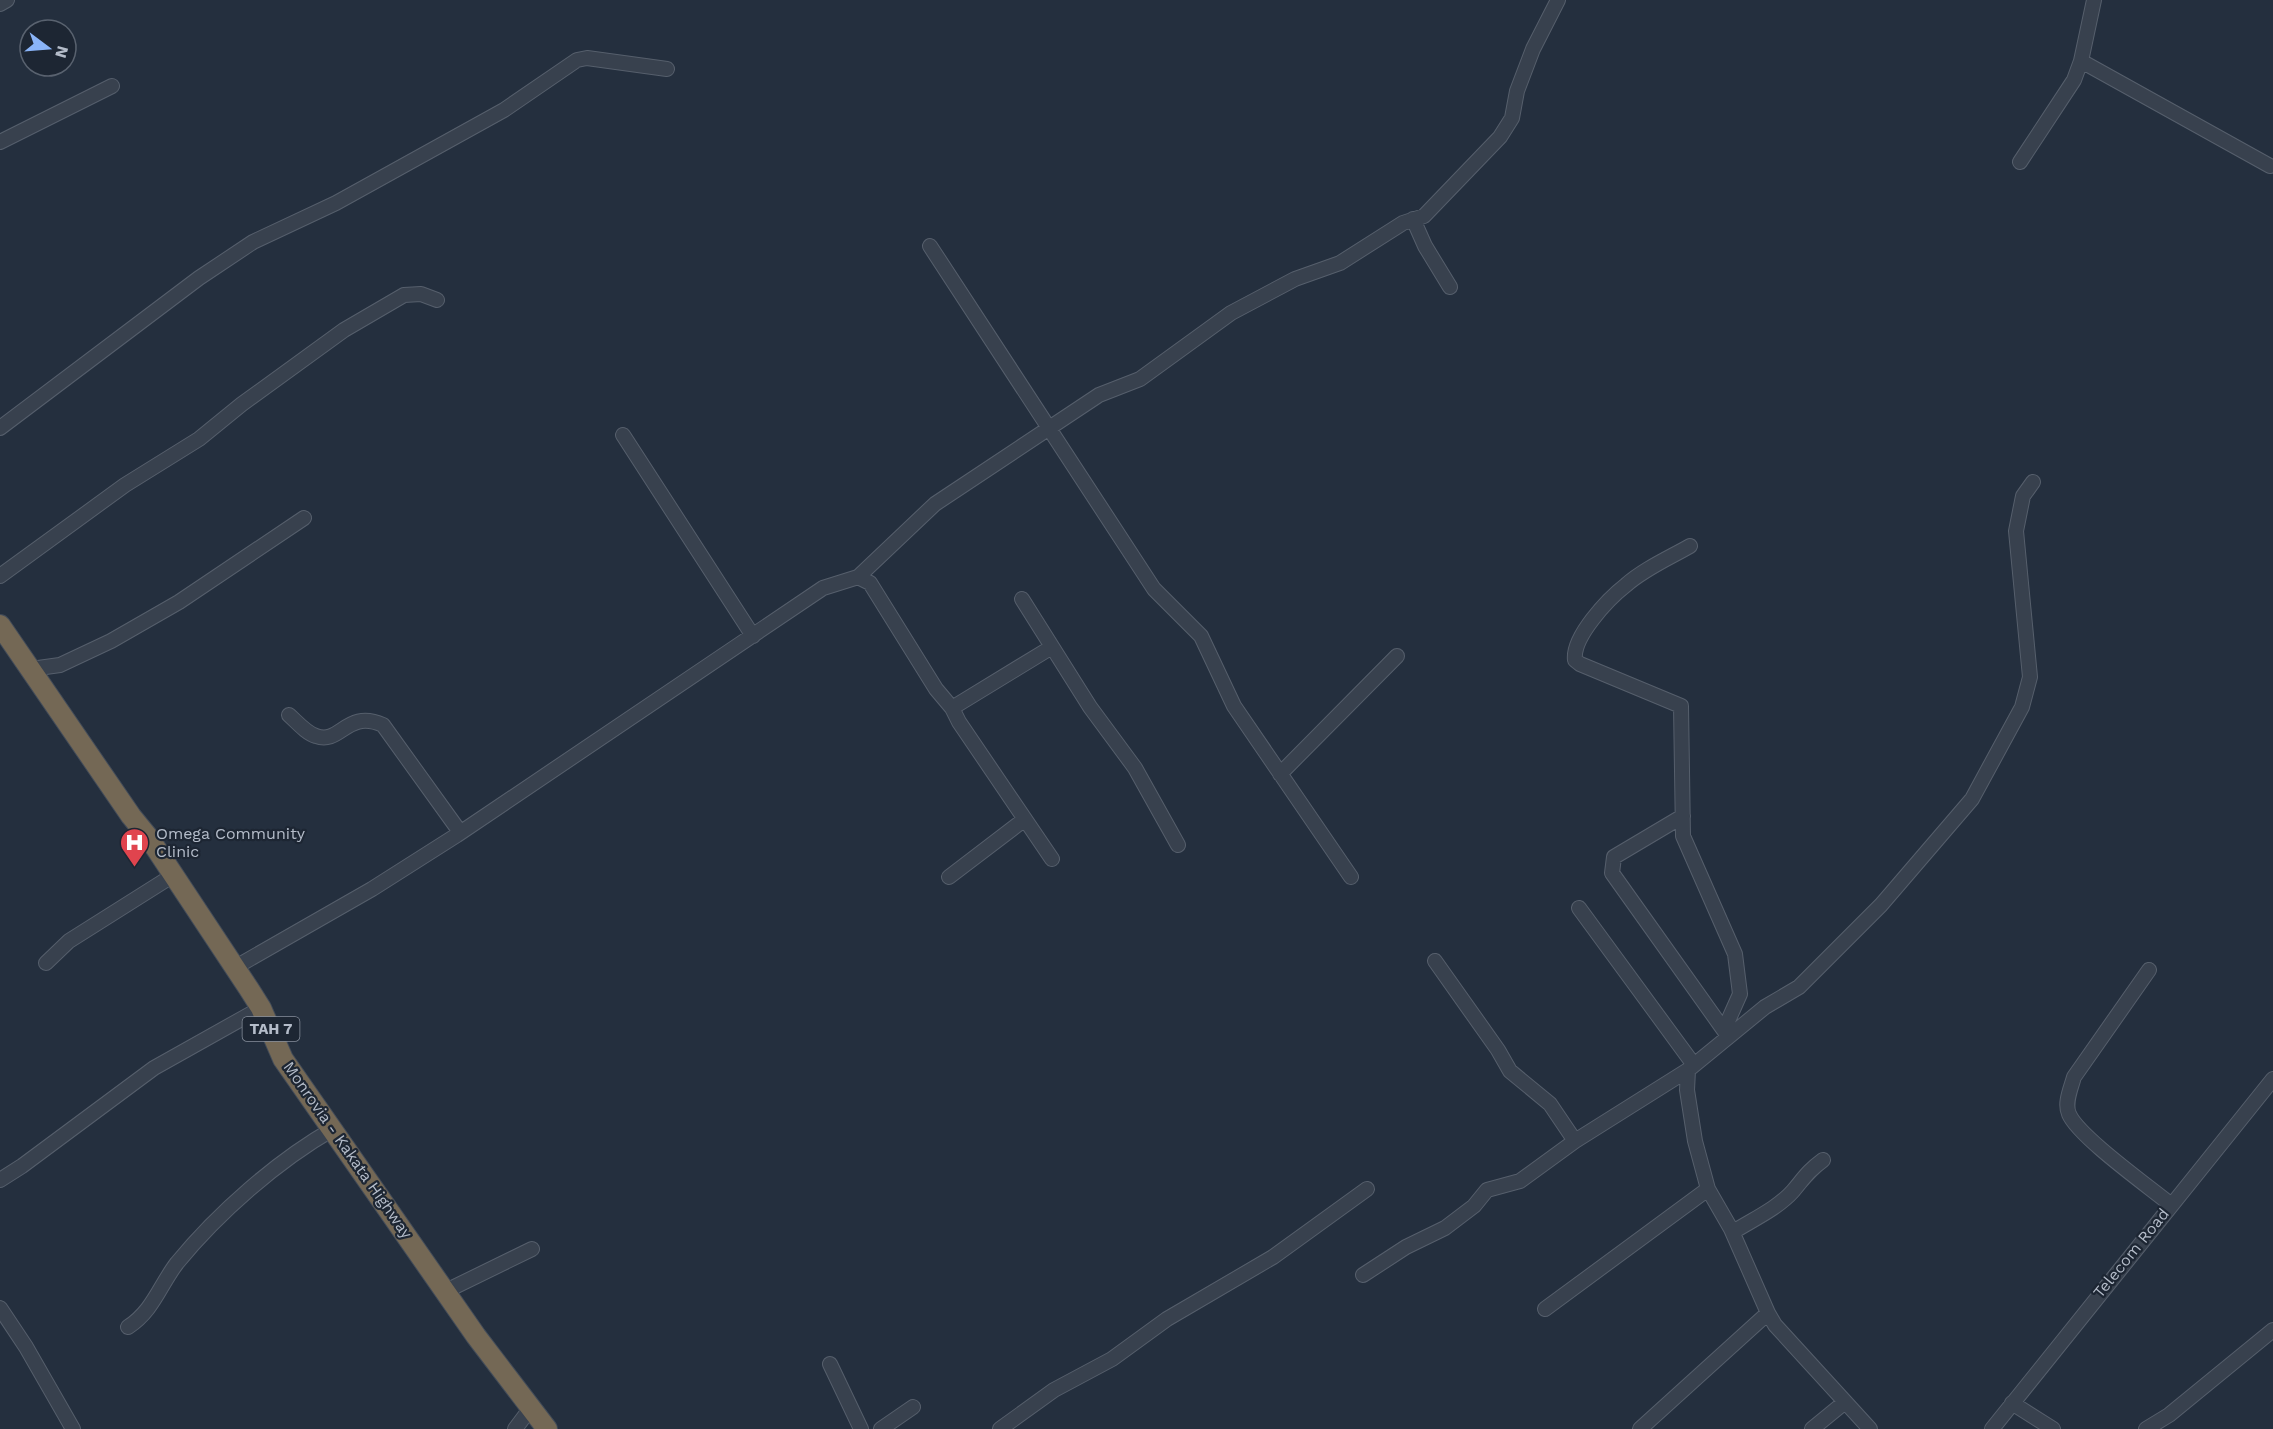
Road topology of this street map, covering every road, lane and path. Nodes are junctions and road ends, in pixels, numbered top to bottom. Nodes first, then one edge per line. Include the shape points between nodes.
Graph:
1 (7, 0) edge
2 (1558, 0) edge
3 (2094, 0) edge
4 (0, 4) edge
5 (2081, 61) junction
6 (667, 69) dead end
7 (112, 86) dead end
8 (0, 142) edge
9 (2020, 162) dead end
10 (2270, 166) dead end
11 (1413, 219) junction
12 (930, 246) dead end
13 (1450, 287) dead end
14 (437, 300) dead end
15 (1049, 427) junction
16 (0, 428) edge
17 (623, 435) dead end
18 (2033, 482) dead end
19 (304, 518) dead end
20 (1689, 546) dead end
21 (0, 576) edge
22 (858, 578) junction
23 (1022, 599) dead end
24 (0, 625) edge
25 (753, 636) junction
26 (1052, 647) junction
27 (1397, 656) dead end
28 (31, 669) junction
29 (952, 708) junction
30 (289, 715) dead end
31 (1280, 774) junction
32 (1683, 816) junction
33 (1025, 819) junction
34 (460, 832) junction
35 (1178, 845) dead end
36 (1052, 859) dead end
37 (172, 876) junction
38 (949, 877) dead end
39 (1351, 877) dead end
40 (1579, 908) dead end
41 (1435, 960) dead end
42 (46, 963) dead end
43 (234, 968) junction
44 (2149, 970) dead end
45 (261, 1008) junction
46 (1727, 1034) junction
47 (1691, 1067) junction
48 (2273, 1079) edge
49 (333, 1129) junction
50 (1575, 1142) junction
51 (1823, 1160) dead end
52 (0, 1180) edge
53 (1367, 1189) dead end
54 (1708, 1189) junction
55 (2170, 1204) junction
56 (1733, 1232) junction
57 (531, 1249) dead end
58 (1363, 1275) dead end
59 (446, 1291) junction
60 (0, 1308) edge
61 (1545, 1309) dead end
62 (1768, 1312) junction
63 (128, 1327) dead end
64 (2273, 1329) edge
65 (830, 1364) dead end
66 (1845, 1402) junction
67 (2012, 1403) junction
68 (913, 1407) dead end
69 (530, 1409) junction
70 (73, 1429) edge
71 (515, 1429) edge
72 (547, 1429) edge
73 (861, 1429) edge
74 (881, 1429) edge
75 (1000, 1429) edge
76 (1640, 1429) edge
77 (1812, 1429) edge
78 (1870, 1429) edge
79 (1992, 1429) edge
80 (2053, 1429) edge
81 (2146, 1429) edge

1 - 4 street
2 - 11 street via 1533,49 1517,91 1512,118 1500,137 1440,202 1425,216
3 - 5 street
5 - 9 street via 2064,97
5 - 10 street
6 - 16 street via 577,60 504,110 336,202 253,242
7 - 8 street
11 - 13 street
11 - 15 street via 1340,263 1295,279 1231,313 1140,379 1099,395
12 - 15 street
14 - 21 street via 421,294 404,295 344,330 199,439 125,485
15 - 22 street via 935,504
15 - 31 street via 1154,589 1202,636 1234,706
17 - 25 street
18 - 46 street via 2023,496 2016,531 2030,677 2022,706 1972,799 1881,904 1799,987
19 - 28 street via 179,602 111,641 60,665
20 - 32 street via 1626,584 1593,620 1574,654 1580,664 1682,706
22 - 25 street via 824,588
22 - 29 street via 870,583
23 - 26 street
24 - 28 highway, Monrovia - Kakata Highway / TAH 7
25 - 34 street
26 - 29 street
26 - 35 street via 1135,768
27 - 31 street
28 - 37 highway, Monrovia - Kakata Highway / TAH 7
29 - 33 street
30 - 34 street via 316,736 327,737 368,718 383,725
31 - 39 street
32 - 46 street via 1683,836 1735,954 1740,994
32 - 46 street via 1614,857 1612,873
33 - 36 street
33 - 38 street
34 - 43 street via 372,889
37 - 42 street via 69,941
37 - 43 highway, Monrovia - Kakata Highway / TAH 7
40 - 47 street
41 - 50 street via 1510,1071 1550,1104
43 - 45 highway, Monrovia - Kakata Highway / TAH 7
44 - 55 street via 2074,1077 2068,1113 2084,1134
45 - 49 highway, Monrovia - Kakata Highway / TAH 7 via 284,1059
45 - 52 street via 154,1068
46 - 47 street
47 - 50 street
47 - 54 street via 1687,1090
48 - 55 street, Telecom Road
49 - 59 highway, Monrovia - Kakata Highway / TAH 7
49 - 63 street via 216,1220 168,1275 147,1312
50 - 58 street via 1520,1181 1488,1190 1446,1228 1406,1247
51 - 56 street via 1802,1176 1781,1201
53 - 75 street via 1273,1257 1167,1319 1112,1359 1054,1390
54 - 56 street
54 - 61 street
55 - 67 street, Telecom Road
56 - 62 street
57 - 59 street
59 - 69 highway, Monrovia - Kakata Highway / TAH 7
60 - 70 street
62 - 66 street
62 - 76 street
64 - 81 street via 2169,1415
65 - 73 street
66 - 77 street
66 - 78 street
67 - 79 street, Telecom Road
67 - 80 street
68 - 74 street
69 - 71 street
69 - 72 highway, Monrovia - Kakata Highway / TAH 7

